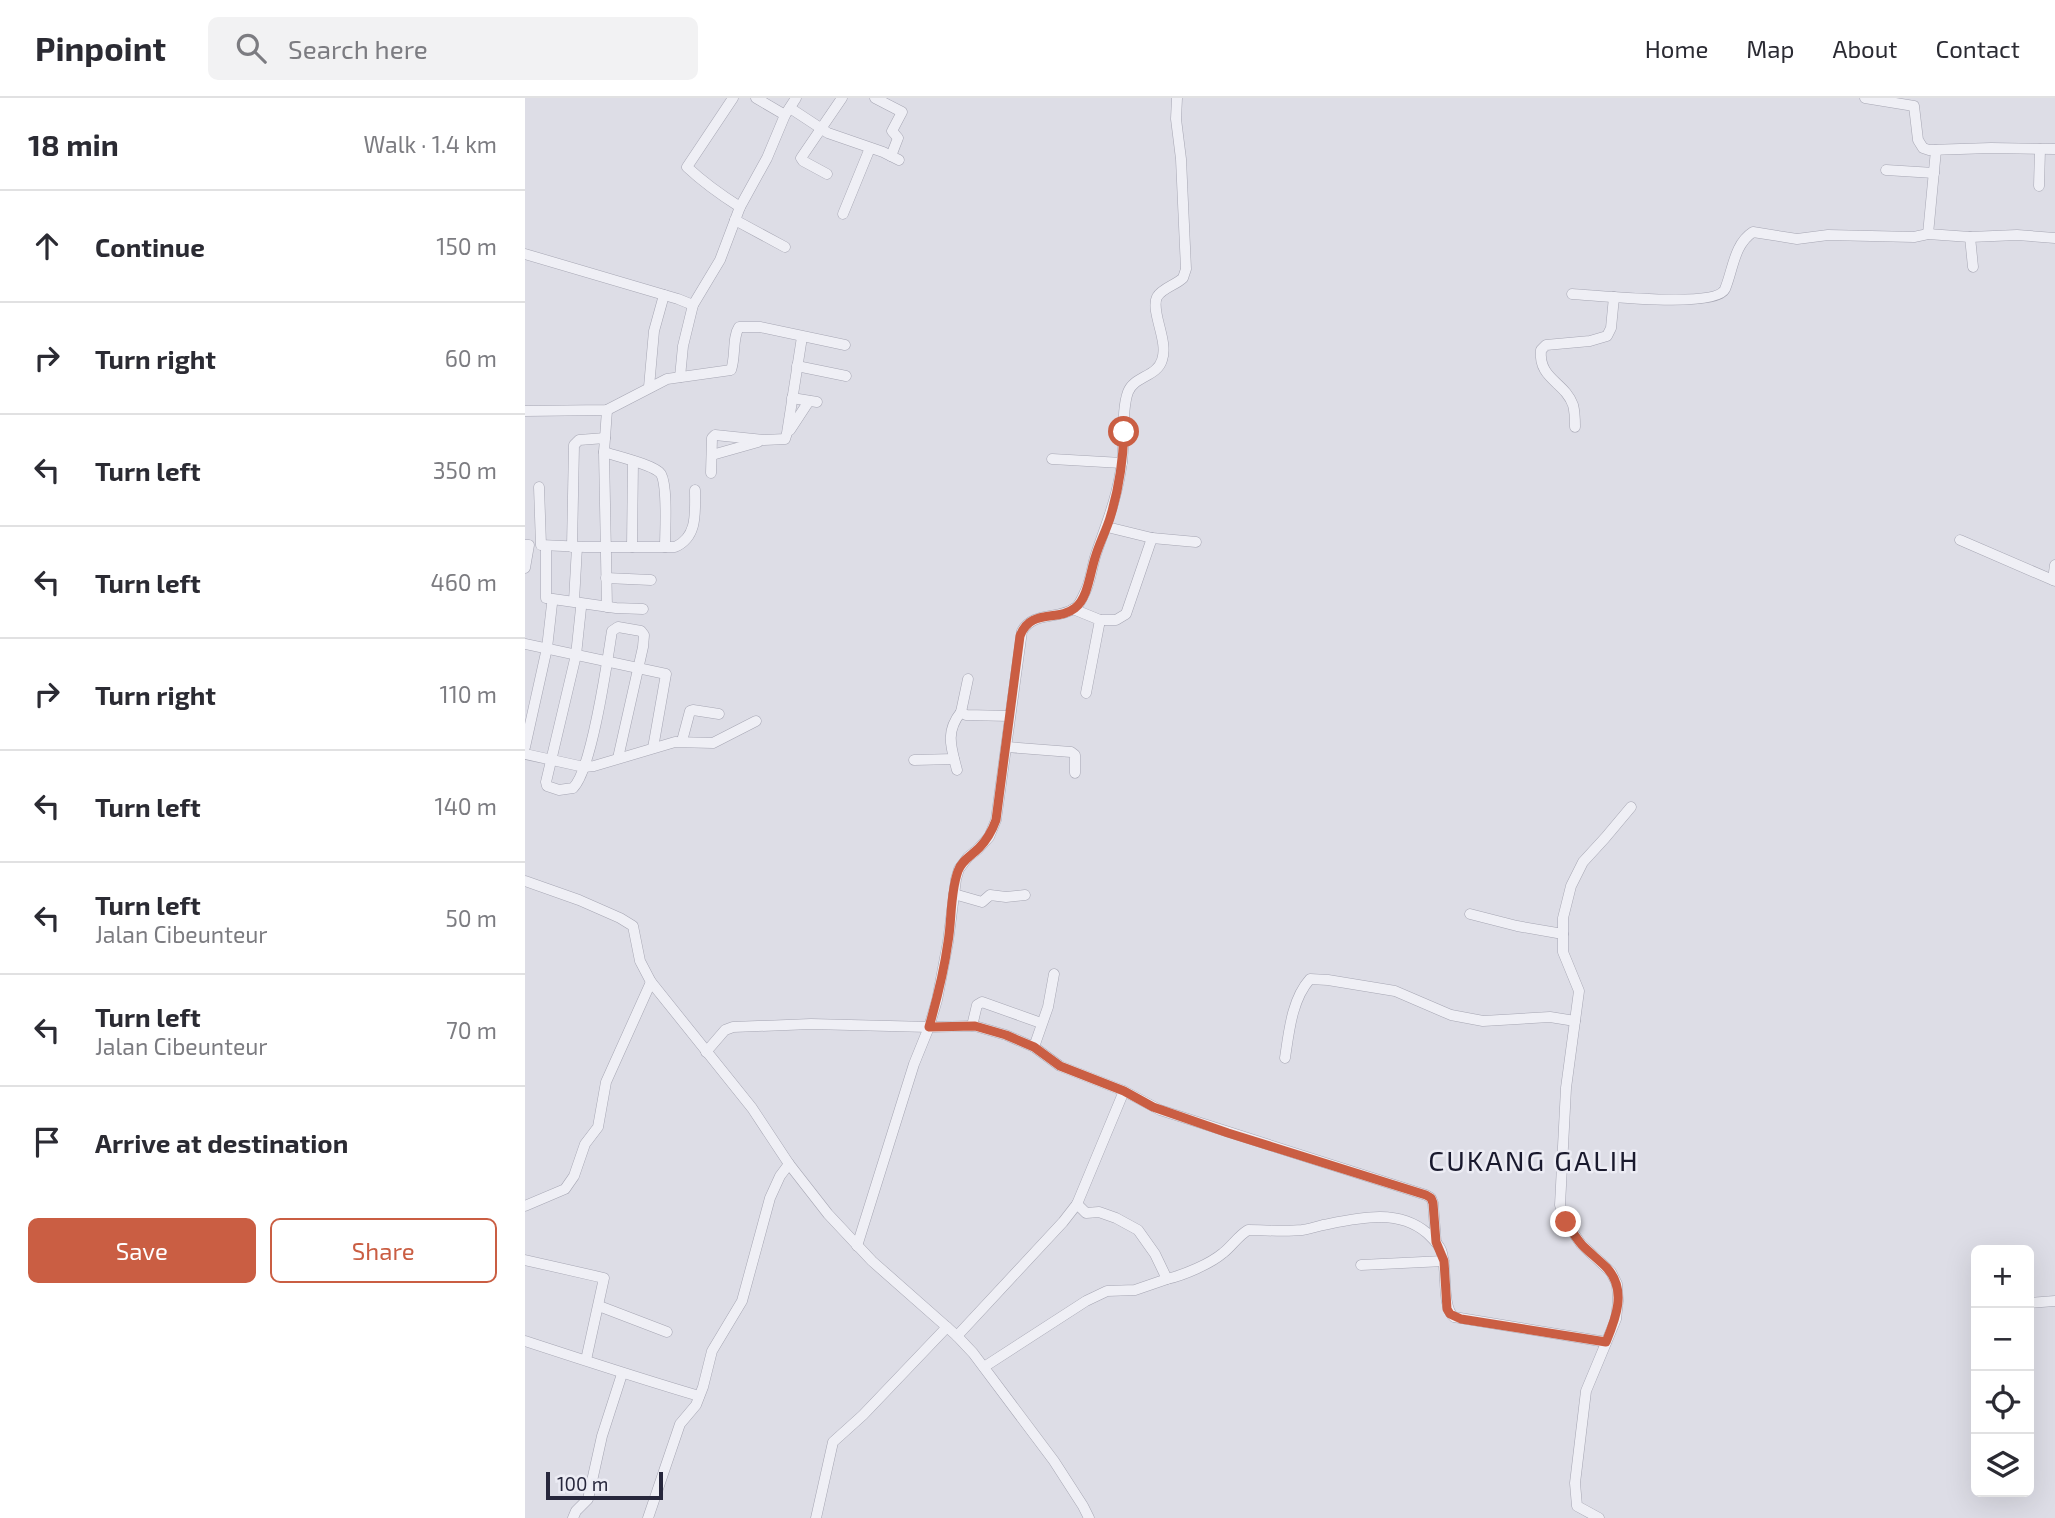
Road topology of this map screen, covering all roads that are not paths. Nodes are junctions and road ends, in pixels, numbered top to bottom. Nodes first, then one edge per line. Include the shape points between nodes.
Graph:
1 (733, 98) edge
2 (756, 98) edge
3 (796, 98) edge
4 (842, 98) edge
5 (875, 98) edge
6 (1177, 98) edge
7 (1865, 98) edge
8 (1914, 102) edge
9 (787, 111) junction
10 (821, 129) junction
11 (870, 148) junction
12 (2040, 149) junction
13 (2055, 149) edge
14 (1936, 150) junction
15 (1886, 170) dead end
16 (1934, 173) junction
17 (827, 174) dead end
18 (2039, 186) dead end
19 (740, 207) junction
20 (843, 214) dead end
21 (735, 220) junction
22 (1928, 234) junction
23 (1970, 237) junction
24 (2055, 238) edge
25 (785, 247) dead end
26 (525, 254) edge
27 (1973, 267) dead end
28 (1572, 294) dead end
29 (664, 295) junction
30 (1613, 296) junction
31 (693, 305) junction
32 (802, 337) junction
33 (845, 345) dead end
34 (797, 366) junction
35 (846, 376) dead end
36 (680, 377) junction
37 (649, 387) junction
38 (792, 398) junction
39 (607, 410) junction
40 (525, 411) edge
41 (1575, 427) dead end
42 (787, 433) junction
43 (605, 438) junction
44 (764, 440) junction
45 (604, 452) junction
46 (712, 455) junction
47 (1052, 458) dead end
48 (633, 461) junction
49 (1122, 463) junction
50 (711, 473) dead end
51 (539, 487) dead end
52 (695, 490) dead end
53 (1107, 527) junction
54 (1152, 538) junction
55 (1959, 540) dead end
56 (1196, 542) dead end
57 (525, 545) edge
58 (546, 546) junction
59 (574, 547) junction
60 (632, 547) junction
61 (665, 547) junction
62 (606, 548) junction
63 (2055, 565) edge
64 (525, 568) edge
65 (607, 578) junction
66 (651, 580) dead end
67 (2054, 580) edge
68 (552, 604) dead end
69 (578, 605) junction
70 (607, 607) junction
71 (643, 609) dead end
72 (1073, 610) junction
73 (1100, 620) junction
74 (525, 644) edge
75 (547, 648) junction
76 (576, 655) junction
77 (607, 662) junction
78 (637, 668) junction
79 (968, 679) dead end
80 (1086, 693) dead end
81 (961, 712) junction
82 (719, 714) dead end
83 (1010, 716) junction
84 (756, 721) dead end
85 (683, 741) junction
86 (525, 747) edge
87 (1007, 747) junction
88 (653, 748) junction
89 (525, 754) edge
90 (618, 758) junction
91 (954, 758) junction
92 (551, 760) junction
93 (914, 760) dead end
94 (585, 767) junction
95 (957, 770) dead end
96 (1075, 773) dead end
97 (1631, 807) dead end
98 (525, 881) edge
99 (954, 894) junction
100 (1025, 895) dead end
101 (1470, 914) dead end
102 (1563, 934) junction
103 (1054, 974) dead end
104 (651, 982) junction
105 (1575, 1021) junction
106 (1041, 1023) junction
107 (972, 1026) junction
108 (929, 1027) junction
109 (1034, 1047) junction
110 (706, 1052) junction
111 (1285, 1058) dead end
112 (1124, 1091) junction
113 (789, 1164) junction
114 (1077, 1204) junction
115 (525, 1206) edge
116 (1436, 1242) junction
117 (857, 1246) junction
118 (525, 1260) edge
119 (1444, 1261) junction
120 (1361, 1265) dead end
121 (1167, 1279) junction
122 (2055, 1301) edge
123 (2034, 1303) edge
124 (599, 1306) junction
125 (947, 1327) junction
126 (667, 1332) dead end
127 (957, 1336) junction
128 (525, 1341) edge
129 (1606, 1342) junction
130 (586, 1360) junction
131 (984, 1367) junction
132 (622, 1374) junction
133 (699, 1396) junction
134 (573, 1518) edge
135 (647, 1518) edge
136 (815, 1518) edge
137 (1089, 1518) edge
138 (1598, 1518) edge

1 - 19 street via 687,167
2 - 9 street
3 - 9 street
4 - 10 street
5 - 11 street via 902,112 893,131 898,138 895,158
6 - 49 street via 1185,274 1157,297 1163,357 1129,389
7 - 8 street
8 - 14 street via 1917,140 1923,148
9 - 10 street
9 - 19 street via 768,158
10 - 11 street
10 - 17 street via 801,158
11 - 20 street
12 - 13 street
12 - 14 street
12 - 18 street
14 - 16 street
15 - 16 street
16 - 22 street
19 - 21 street
21 - 25 street
21 - 31 street via 720,260
22 - 23 street
22 - 30 street via 1797,239 1753,232 1744,239 1725,288 1716,296 1672,300
23 - 24 street
23 - 27 street
26 - 29 street
28 - 30 street
29 - 31 street
29 - 37 street via 654,331
30 - 41 street via 1607,336 1546,345 1541,350 1544,369 1572,402
31 - 36 street
32 - 33 street
32 - 34 street
32 - 36 street via 739,327 731,370
34 - 35 street
34 - 38 street
36 - 37 street
37 - 39 street
38 - 42 street
38 - 42 street via 813,402
39 - 40 street
39 - 43 street
42 - 44 street via 784,440
43 - 45 street
43 - 59 street via 579,440 574,445
44 - 46 street
44 - 46 street via 715,435
45 - 48 street
45 - 62 street
46 - 50 street
47 - 49 street
48 - 60 street
48 - 61 street via 661,474
49 - 53 street
51 - 58 street via 541,545
52 - 61 street via 692,531 684,543
53 - 54 street
53 - 72 street via 1086,590
54 - 56 street
54 - 73 street via 1126,614
55 - 67 street
57 - 64 street via 529,545
58 - 59 street
58 - 69 street via 546,598
59 - 62 street
59 - 69 street
60 - 61 street
60 - 62 street
62 - 65 street
63 - 67 street
65 - 66 street
65 - 70 street
68 - 75 street
69 - 70 street
69 - 76 street
70 - 71 street
72 - 73 street
72 - 83 street via 1033,620 1022,631
73 - 80 street
74 - 75 street
75 - 76 street
75 - 86 street
76 - 77 street
76 - 92 street
77 - 78 street
77 - 78 street via 612,631 618,626 644,635
77 - 94 street
78 - 88 street via 666,674
78 - 90 street
79 - 81 street
81 - 83 street
81 - 91 street via 951,727
82 - 85 street via 690,711
83 - 87 street
84 - 85 street via 713,743
85 - 88 street
87 - 96 street via 1071,752
87 - 99 street via 996,820 982,845 961,864
88 - 90 street
89 - 92 street
90 - 94 street
91 - 93 street
91 - 95 street
92 - 94 street
92 - 94 street via 547,786 559,790 573,788
97 - 102 street via 1576,873
98 - 104 street via 629,922
99 - 100 street via 982,902 990,895
99 - 108 street
101 - 102 street
102 - 105 street via 1563,952 1579,987
103 - 106 street
104 - 110 street
104 - 115 street via 606,1082 600,1119 574,1176 565,1189
105 - 111 street via 1550,1017 1483,1021 1451,1015 1395,991 1310,979 1300,990
105 - 129 street via 1566,1088 1560,1205 1581,1244 1617,1284 1616,1319
106 - 107 street via 982,1002
106 - 109 street
107 - 108 street
107 - 109 street
108 - 110 street via 733,1027
108 - 117 street
109 - 112 street via 1060,1066
110 - 113 street via 752,1108
112 - 114 street
112 - 116 street via 1160,1110 1426,1195 1433,1203
113 - 117 street
113 - 133 street via 770,1198 742,1301 712,1351
114 - 121 street via 1086,1213 1099,1212 1137,1230
114 - 127 street
116 - 119 street
116 - 121 street via 1416,1224 1399,1218 1355,1218 1301,1230 1248,1230 1214,1259
117 - 125 street
118 - 124 street via 603,1276
119 - 120 street
119 - 129 street via 1447,1309 1454,1317
121 - 131 street via 1135,1290 1100,1294
122 - 123 street
124 - 126 street
124 - 130 street
125 - 127 street
125 - 136 street via 833,1442
127 - 131 street
128 - 130 street
129 - 138 street via 1587,1391 1575,1493 1577,1506
130 - 132 street
131 - 137 street via 1054,1461
132 - 133 street
132 - 134 street via 588,1499
133 - 135 street via 680,1424

